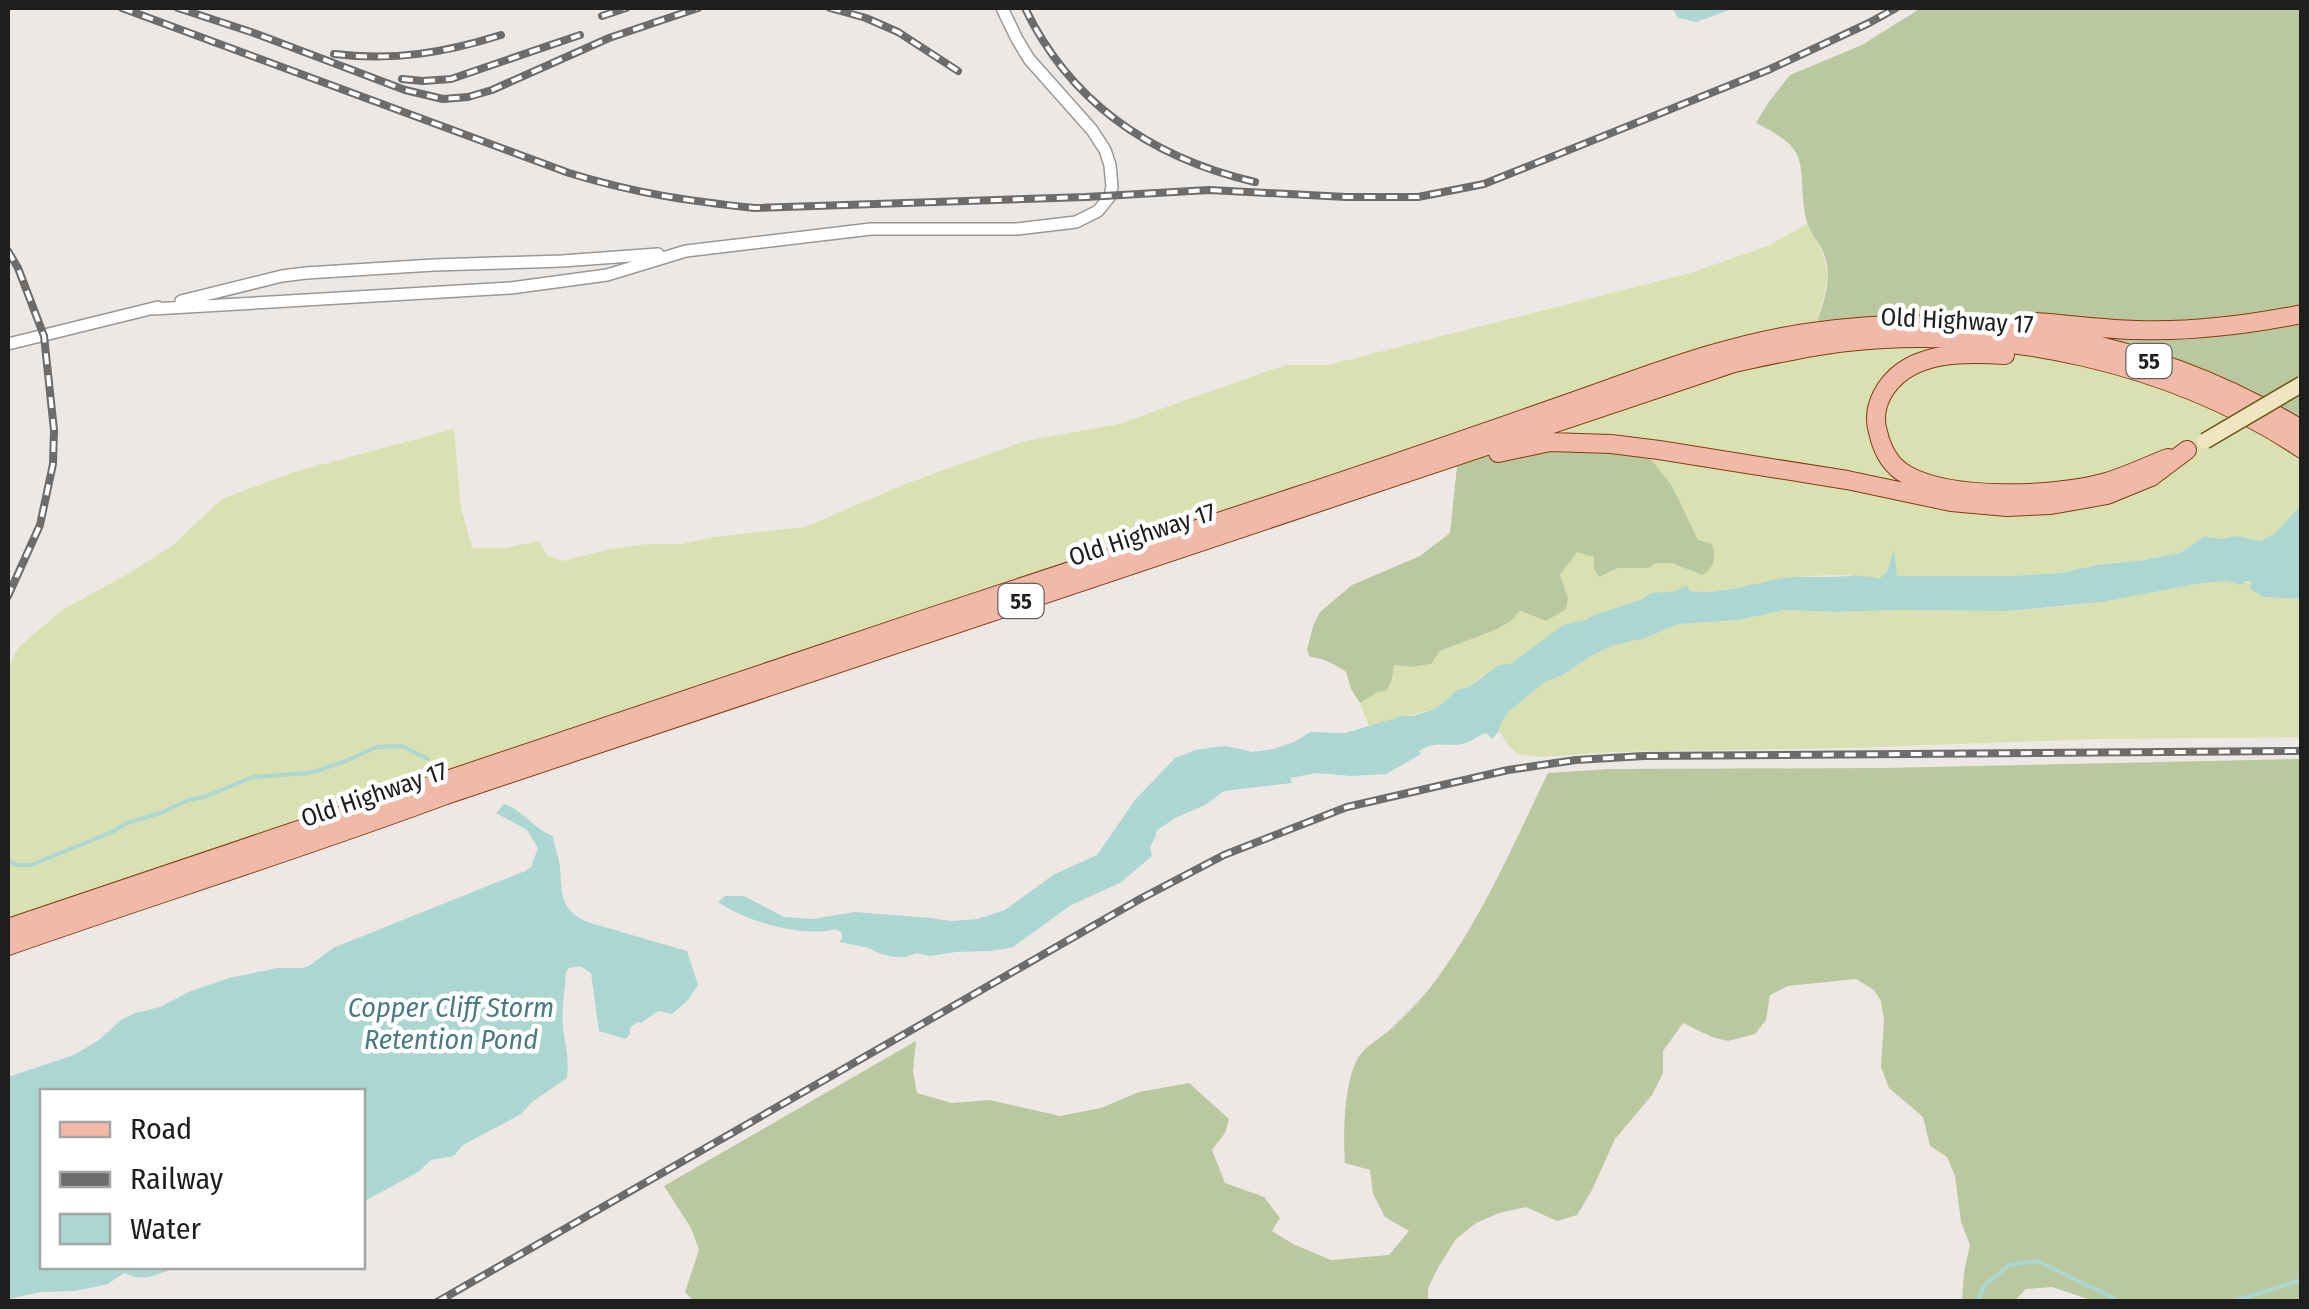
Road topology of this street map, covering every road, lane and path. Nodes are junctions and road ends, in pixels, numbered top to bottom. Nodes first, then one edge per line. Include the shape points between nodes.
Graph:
1 (1002, 8) edge
2 (686, 251) junction
3 (153, 309) junction
4 (2302, 314) edge
5 (1984, 327) junction
6 (14, 343) edge
7 (2050, 351) junction
8 (8, 353) edge
9 (2302, 384) edge
10 (2302, 430) edge
11 (2204, 440) dead end
12 (2302, 449) edge
13 (1463, 454) junction
14 (8, 928) edge
15 (8, 946) edge

1 - 2 street via 1029,58 1105,150 1112,187 1098,210 1076,222 1017,229 870,229
2 - 3 street via 537,286
2 - 3 street via 294,274
3 - 6 street
4 - 5 main road via 2176,330 2008,320
5 - 10 main road, Old Highway 17 / 55 via 2127,353 2214,385
5 - 14 main road, Old Highway 17 / 55 via 1814,332 1694,359
6 - 8 street
7 - 12 main road, Old Highway 17 / 55 via 2174,384
7 - 13 main road, Old Highway 17 / 55 via 1932,339 1808,348 1686,377
7 - 13 main road via 1948,355 1908,366 1879,401 1876,422 1886,455 1904,474 1933,485 2014,494 2103,482 2187,450 2152,477 2107,495 2007,507 1611,444 1550,442
9 - 11 main road, bridge
13 - 15 main road, Old Highway 17 / 55

